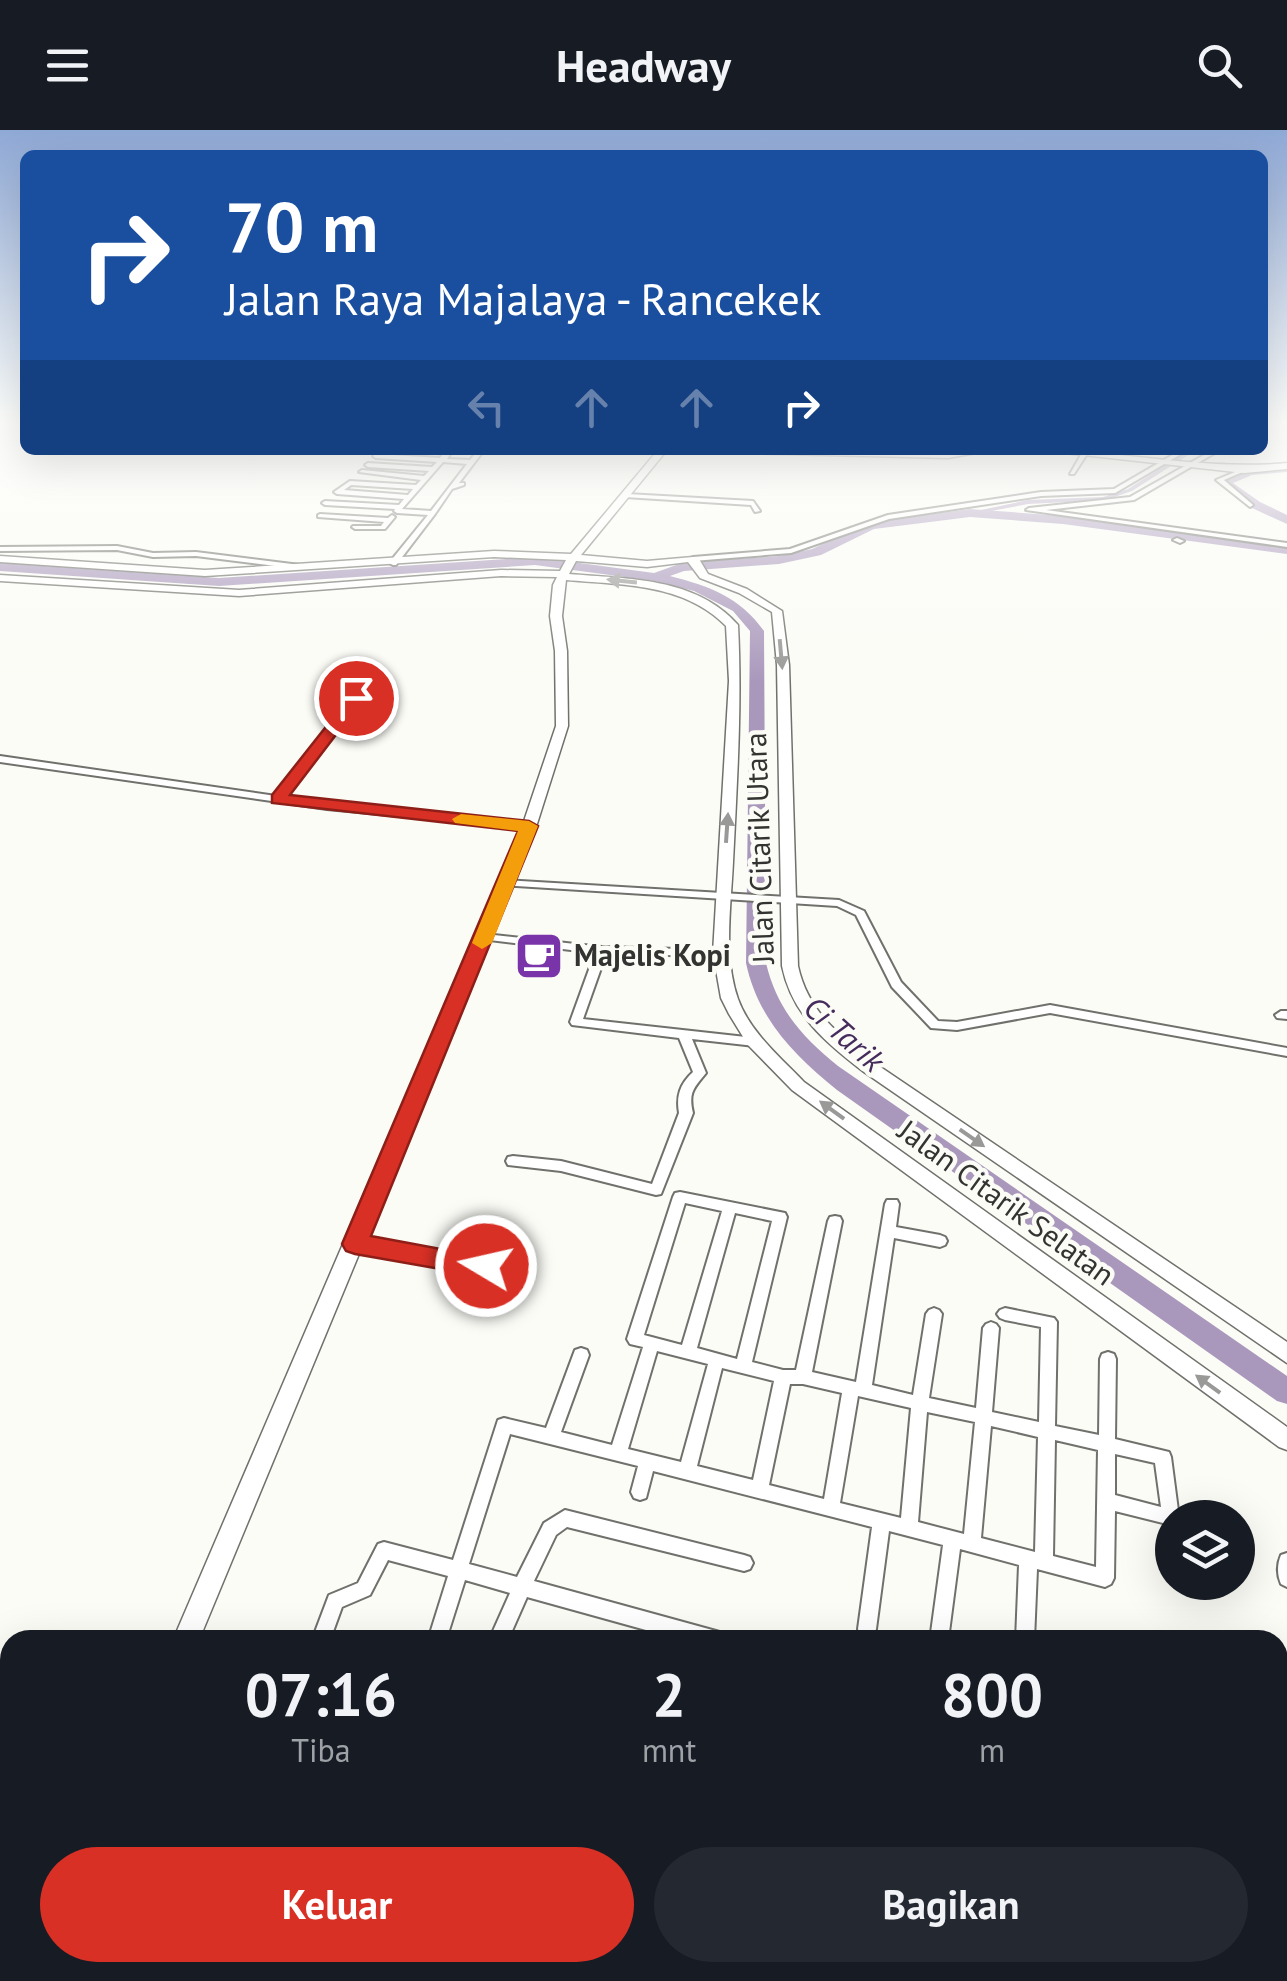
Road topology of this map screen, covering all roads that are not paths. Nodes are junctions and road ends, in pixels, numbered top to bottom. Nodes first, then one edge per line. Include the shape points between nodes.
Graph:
1 (340, 508) edge
2 (371, 508) edge
3 (393, 508) edge
4 (436, 508) edge
5 (617, 508) edge
6 (945, 508) edge
7 (1044, 508) edge
8 (398, 509) junction
9 (432, 513) junction
10 (320, 516) dead end
11 (333, 517) junction
12 (362, 518) junction
13 (390, 520) junction
14 (355, 527) dead end
15 (1287, 545) edge
16 (0, 549) edge
17 (0, 559) edge
18 (393, 563) junction
19 (696, 564) junction
20 (567, 567) junction
21 (308, 568) junction
22 (0, 578) edge
23 (356, 698) dead end
24 (0, 759) edge
25 (278, 799) junction
26 (529, 826) junction
27 (505, 883) junction
28 (726, 898) junction
29 (786, 900) junction
30 (484, 937) junction
31 (602, 950) junction
32 (721, 953) junction
33 (685, 1037) junction
34 (755, 1042) junction
35 (1287, 1052) edge
36 (512, 1161) dead end
37 (892, 1204) dead end
38 (730, 1207) junction
39 (835, 1221) dead end
40 (888, 1231) junction
41 (940, 1241) dead end
42 (355, 1244) junction
43 (491, 1256) dead end
44 (934, 1314) dead end
45 (1006, 1314) dead end
46 (991, 1328) dead end
47 (651, 1346) junction
48 (688, 1351) junction
49 (1287, 1354) edge
50 (580, 1355) dead end
51 (1108, 1359) dead end
52 (716, 1362) junction
53 (744, 1364) junction
54 (782, 1377) junction
55 (803, 1377) junction
56 (857, 1390) junction
57 (920, 1403) junction
58 (982, 1418) junction
59 (1046, 1434) junction
60 (551, 1438) junction
61 (1287, 1440) edge
62 (1107, 1444) junction
63 (618, 1454) junction
64 (647, 1462) junction
65 (686, 1472) junction
66 (758, 1490) junction
67 (640, 1492) dead end
68 (1106, 1501) junction
69 (831, 1508) junction
70 (882, 1521) junction
71 (909, 1528) junction
72 (963, 1542) junction
73 (1036, 1561) junction
74 (1287, 1561) edge
75 (744, 1564) dead end
76 (1287, 1578) edge
77 (522, 1587) junction
78 (867, 1629) dead end
79 (190, 1630) edge
80 (325, 1630) edge
81 (441, 1630) edge
82 (503, 1630) edge
83 (679, 1630) edge
84 (942, 1630) edge
85 (1026, 1630) edge

1 - 11 street
2 - 12 street
3 - 8 street
4 - 9 street
5 - 20 street
6 - 19 street via 888,517 803,548
7 - 15 street via 1029,510
8 - 9 street
8 - 13 street
9 - 18 street
10 - 11 street
11 - 12 street
12 - 13 street
13 - 14 street via 382,528
16 - 21 street via 118,548
17 - 21 street via 195,572
18 - 20 street via 494,554
18 - 21 street via 361,559
19 - 20 street
19 -> 29 street, Jalan Citarik Utara via 704,576 777,610
20 - 22 street via 239,594
20 - 26 street via 556,616 562,726
28 -> 20 street, Jalan Citarik Selatan via 732,625 716,608 664,586
23 - 25 street
24 - 25 street
25 - 26 street
26 - 27 street
27 - 28 street
27 - 30 street
28 - 29 street
28 - 32 street, Jalan Citarik Selatan
29 - 35 street via 854,908 896,984 934,1025 1050,1009
29 -> 49 street, Jalan Citarik Utara via 792,984 838,1044
30 - 31 street
30 - 42 street
31 - 32 street
31 - 33 street via 576,1022
32 - 34 street, Jalan Citarik Selatan via 728,998
33 - 34 street
33 - 36 street via 700,1073 684,1092 686,1112 656,1190
61 -> 34 street, Jalan Citarik Selatan via 798,1086
37 - 40 street
38 - 47 street via 680,1198 634,1334
38 - 48 street
38 - 53 street via 780,1217
39 - 55 street
40 - 41 street
40 - 56 street
42 - 43 street via 483,1268
42 - 79 street
44 - 57 street
45 - 59 street via 1050,1322
46 - 58 street
47 - 48 street
47 - 63 street
48 - 52 street
50 - 60 street
51 - 62 street
52 - 53 street
52 - 65 street
53 - 54 street
54 - 55 street
54 - 66 street
55 - 56 street
56 - 57 street
56 - 69 street
57 - 58 street
57 - 71 street
58 - 59 street
58 - 72 street
59 - 62 street
59 - 73 street
60 - 63 street
60 - 81 street via 504,1426
62 - 68 street
62 - 68 street via 1163,1457 1171,1517
63 - 64 street
64 - 65 street
64 - 67 street
65 - 66 street
66 - 69 street
68 - 73 street via 1105,1578
69 - 70 street
70 - 71 street
70 - 78 street
71 - 72 street
72 - 73 street
72 - 84 street
73 - 85 street
74 - 76 street
75 - 77 street via 566,1518 550,1529
77 - 80 street via 384,1550 364,1589 336,1601
77 - 82 street
77 - 83 street

